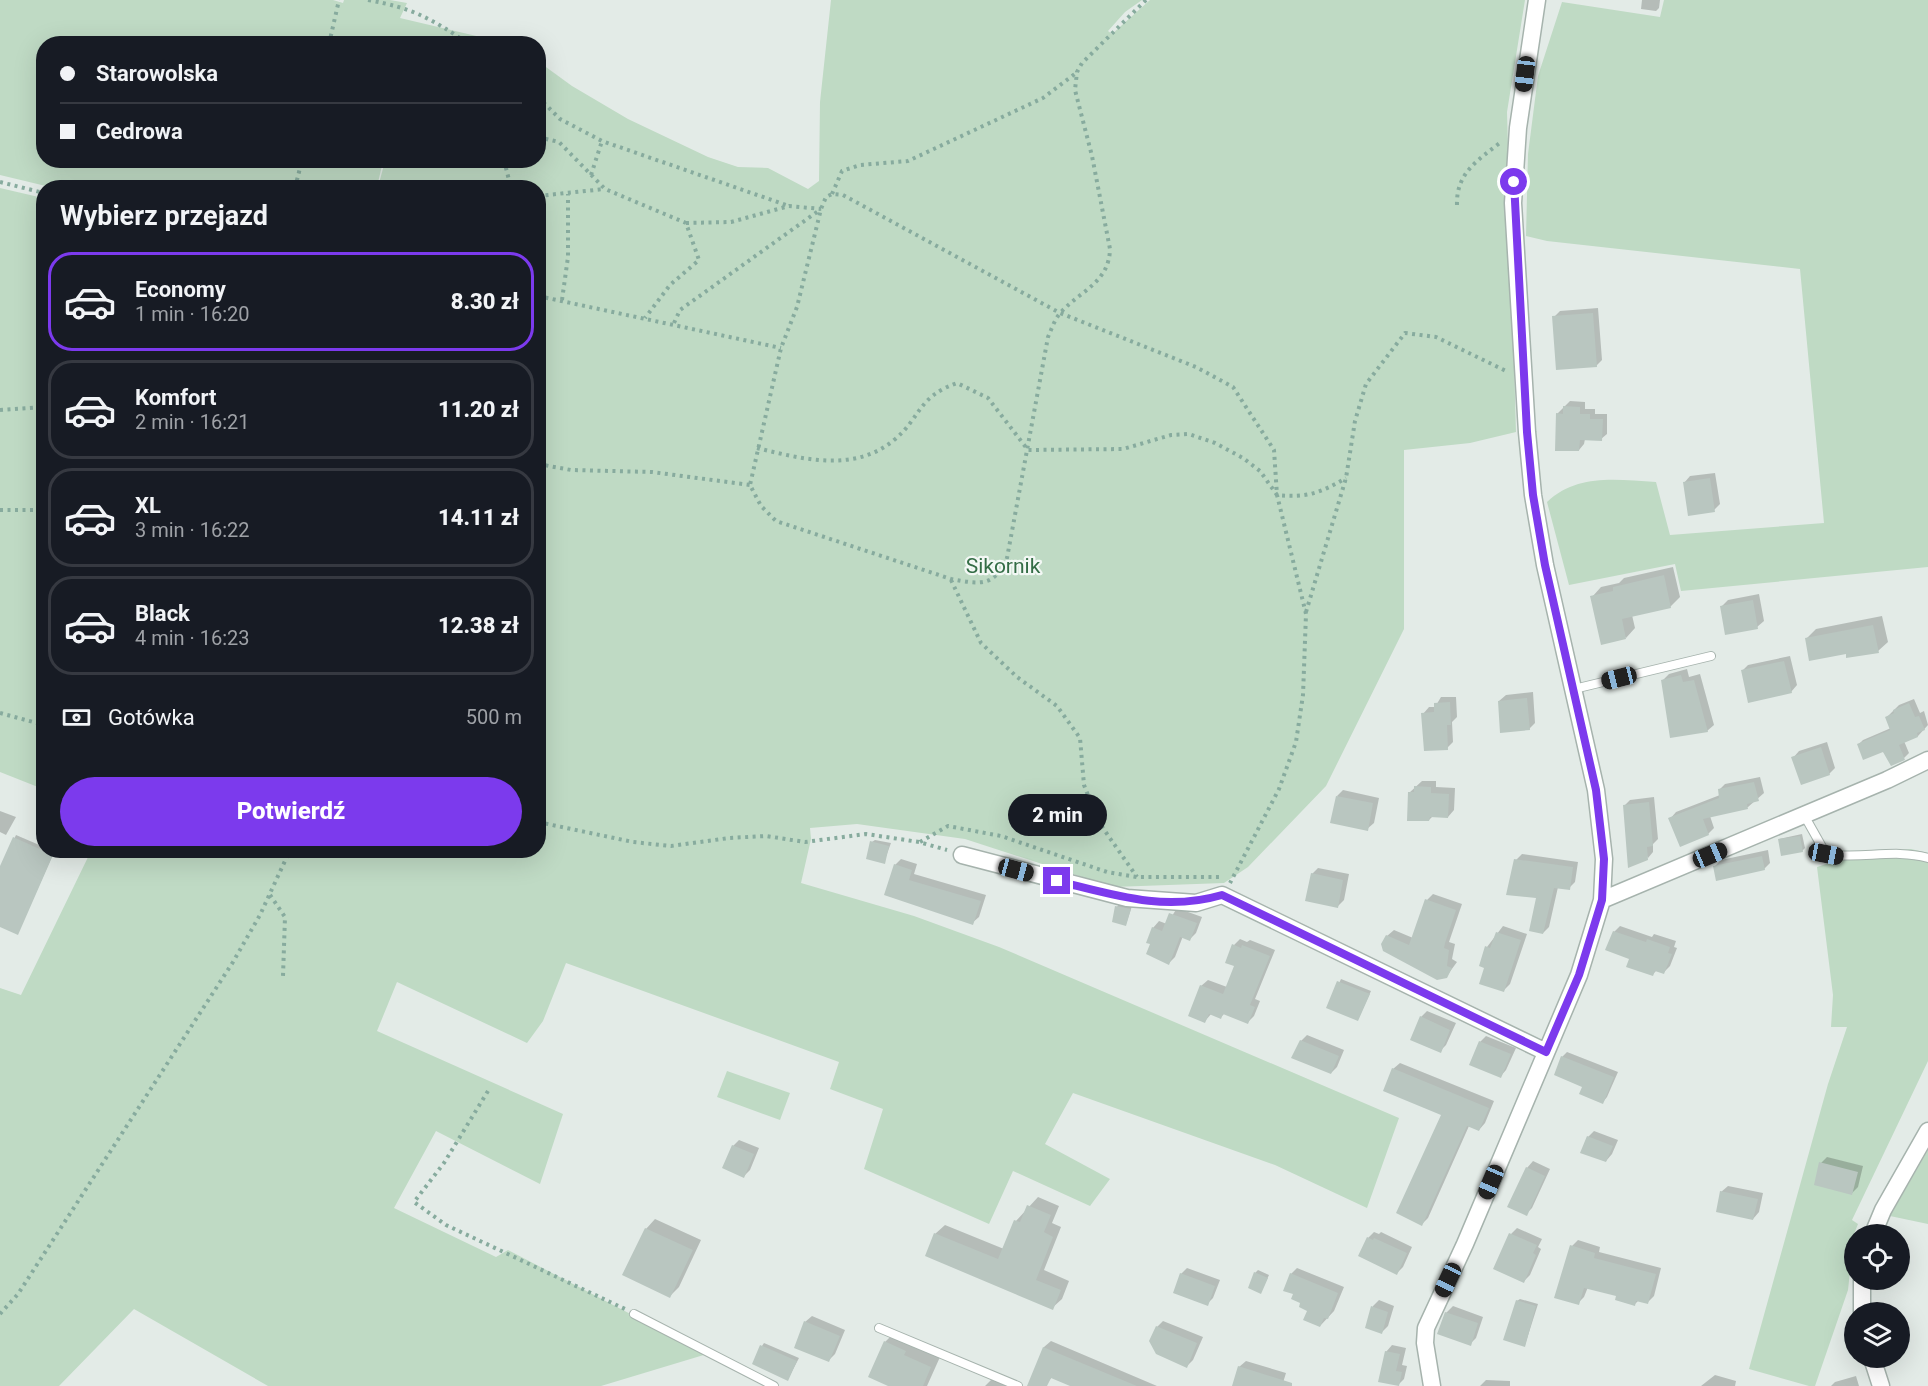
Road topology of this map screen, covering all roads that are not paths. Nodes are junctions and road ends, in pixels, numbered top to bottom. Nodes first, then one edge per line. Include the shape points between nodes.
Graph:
1 (1537, 0) edge
2 (1711, 656) dead end
3 (1574, 689) junction
4 (1928, 760) edge
5 (1803, 814) junction
6 (962, 855) dead end
7 (1928, 858) edge
8 (1602, 900) junction
9 (1546, 1052) junction
10 (1928, 1131) edge
11 (1877, 1224) edge
12 (634, 1314) road end
13 (879, 1328) dead end
14 (1875, 1368) edge
15 (774, 1386) edge
16 (1018, 1386) edge
17 (1432, 1386) edge
18 (1881, 1386) edge

1 - 3 street via 1518,128 1514,203 1536,516
2 - 3 lane
3 - 8 street via 1596,790 1604,859
4 - 5 street
5 - 7 lane via 1826,854 1900,852
5 - 8 street
6 - 9 street via 1127,898 1196,903 1222,895
8 - 9 street via 1579,975
9 - 17 street via 1426,1328
10 - 11 street
12 - 15 lane
13 - 16 lane
14 - 18 street

